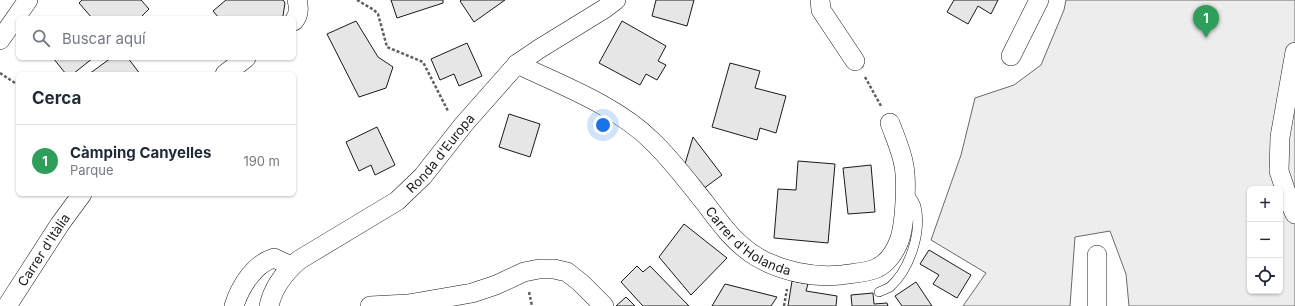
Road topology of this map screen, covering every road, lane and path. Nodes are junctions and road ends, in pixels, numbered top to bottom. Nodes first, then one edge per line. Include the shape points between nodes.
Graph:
1 (28, 0) edge
2 (357, 0) edge
3 (616, 0) edge
4 (820, 0) edge
5 (1039, 0) edge
6 (6, 17) edge
7 (0, 40) edge
8 (1295, 52) edge
9 (1011, 56) dead end
10 (243, 60) edge
11 (855, 61) dead end
12 (517, 64) junction
13 (0, 72) edge
14 (228, 72) edge
15 (16, 84) edge
16 (890, 123) dead end
17 (464, 124) junction
18 (905, 188) junction
19 (81, 196) edge
20 (1295, 214) edge
21 (1097, 255) dead end
22 (292, 266) junction
23 (879, 292) dead end
24 (7, 306) edge
25 (234, 306) edge
26 (269, 306) edge
27 (370, 306) edge
28 (604, 306) edge
29 (1097, 306) edge

1 - 6 street
2 - 17 path via 378,14 387,47 423,62 447,110
3 - 12 street, Ronda d'Europa
4 - 11 street via 821,10
5 - 9 street
6 - 7 street
8 - 20 street via 1280,137 1279,171
10 - 14 street
12 - 17 street, Ronda d'Europa
12 - 18 street, Carrer d'Holanda via 604,106 628,121 652,140 740,246 758,258 791,271 834,275 869,271 883,264 893,254 900,240 906,201
13 - 15 path
16 - 18 street, Carrer d'Holanda via 904,166
17 - 22 street, Ronda d'Europa via 423,176 397,201
18 - 23 lane via 916,205 918,226 915,242 904,269 889,288
19 - 24 street, Carrer d'Itàlia
21 - 29 street
22 - 25 street via 274,258 266,260 247,280
22 - 26 street, Ronda d'Europa via 277,283
27 - 28 street via 408,304 472,294 524,272 539,269 567,272 582,283

